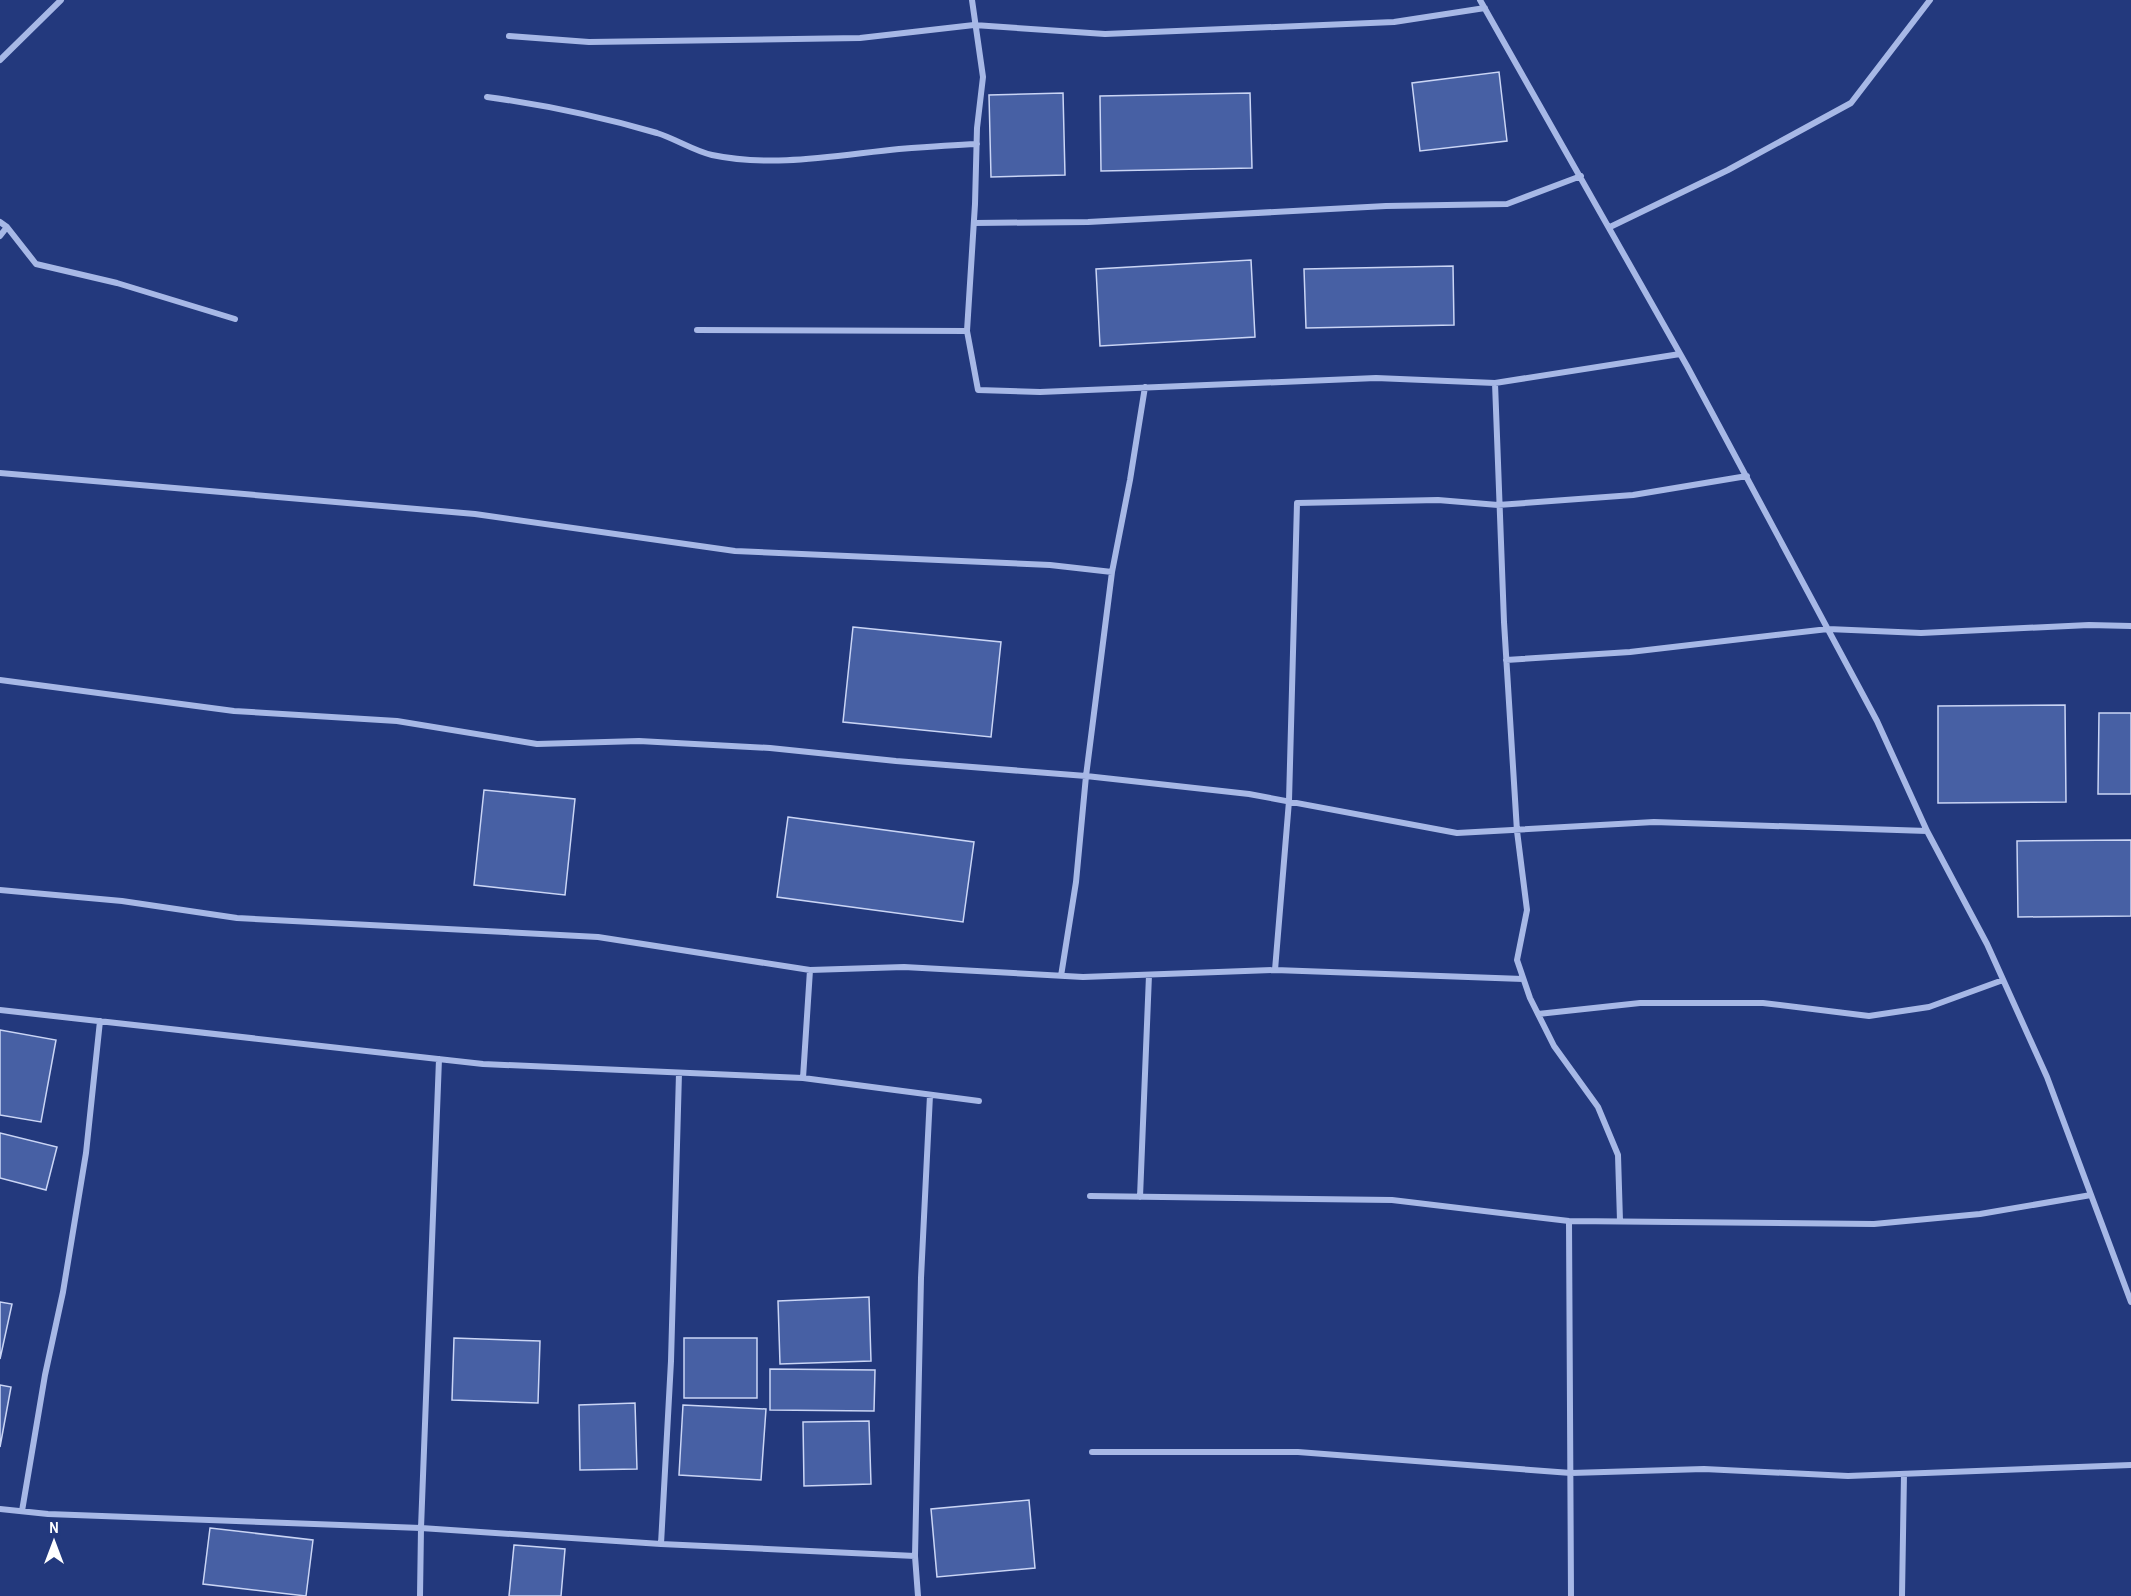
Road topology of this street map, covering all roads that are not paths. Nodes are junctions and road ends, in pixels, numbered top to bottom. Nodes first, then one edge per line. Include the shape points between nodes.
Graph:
1 (61, 0) edge
2 (972, 0) edge
3 (1480, 0) edge
4 (1930, 0) edge
5 (1485, 8) junction
6 (974, 25) junction
7 (509, 36) dead end
8 (0, 60) edge
9 (488, 97) dead end
10 (976, 144) junction
11 (1581, 176) junction
12 (0, 222) edge
13 (974, 223) junction
14 (7, 226) junction
15 (1610, 227) junction
16 (0, 236) edge
17 (235, 319) dead end
18 (697, 330) dead end
19 (968, 331) junction
20 (1680, 354) junction
21 (1495, 383) junction
22 (1145, 387) junction
23 (0, 473) edge
24 (1747, 476) junction
25 (1498, 505) junction
26 (1112, 572) junction
27 (2131, 626) edge
28 (1828, 629) junction
29 (1506, 660) junction
30 (0, 680) edge
31 (1086, 776) junction
32 (1289, 801) junction
33 (1517, 831) junction
34 (1928, 831) junction
35 (0, 890) edge
36 (810, 970) junction
37 (1275, 970) junction
38 (1149, 975) junction
39 (1061, 976) junction
40 (1523, 979) junction
41 (2003, 980) junction
42 (0, 1010) edge
43 (1538, 1014) junction
44 (100, 1021) junction
45 (439, 1059) junction
46 (679, 1073) junction
47 (803, 1078) junction
48 (930, 1095) junction
49 (979, 1101) dead end
50 (2091, 1195) junction
51 (1090, 1196) dead end
52 (1140, 1197) junction
53 (1569, 1221) junction
54 (1620, 1221) junction
55 (2131, 1302) edge
56 (1092, 1452) dead end
57 (2131, 1465) edge
58 (1571, 1473) junction
59 (1904, 1474) junction
60 (0, 1509) edge
61 (22, 1511) junction
62 (421, 1528) junction
63 (661, 1544) junction
64 (915, 1556) junction
65 (420, 1596) edge
66 (918, 1596) edge
67 (1571, 1596) edge
68 (1902, 1596) edge

1 - 8 street
2 - 6 street
3 - 5 street
4 - 15 street via 1851,103 1728,170
5 - 6 street via 1394,22 1105,34
5 - 11 street
6 - 7 street via 860,38 589,42
6 - 10 street via 983,77
9 - 10 street via 618,122 711,154 747,160 823,159
10 - 13 street
11 - 13 street via 1508,204 1386,206 1088,222
11 - 15 street
12 - 14 street
13 - 19 street
14 - 16 street
14 - 17 street via 36,264 117,283
15 - 20 street
18 - 19 street
19 - 22 street via 978,390 1040,392
20 - 21 street
20 - 24 street
21 - 22 street via 1376,378
21 - 25 street
22 - 26 street
23 - 26 street via 475,514 735,551 1050,565
24 - 25 street via 1633,495
24 - 28 street
25 - 29 street
25 - 32 street via 1438,500 1297,503
26 - 31 street
27 - 28 street via 1921,633
28 - 29 street via 1630,652
28 - 34 street
29 - 33 street
30 - 31 street via 234,711 397,721 537,744 639,741 771,748
31 - 32 street
31 - 39 street via 1076,882
32 - 33 street via 1457,833
32 - 37 street
33 - 34 street via 1654,822
33 - 40 street via 1527,910 1517,960
34 - 41 street
35 - 36 street via 122,901 237,918 598,937
36 - 39 street via 904,967
36 - 47 street
37 - 38 street
37 - 40 street
38 - 39 street
38 - 52 street
40 - 43 street
41 - 43 street via 1929,1006 1869,1016 1763,1003 1640,1003
41 - 50 street via 2047,1077
42 - 44 street
43 - 54 street via 1554,1046 1598,1107 1618,1155
44 - 45 street
44 - 61 street via 86,1153
45 - 46 street
45 - 62 street
46 - 47 street
46 - 63 street via 672,1350
47 - 48 street
48 - 49 street
48 - 64 street via 921,1278
50 - 54 street via 1980,1215 1874,1224
50 - 55 street
51 - 52 street
52 - 53 street via 1392,1200
53 - 54 street
53 - 58 street
56 - 58 street via 1298,1452
57 - 59 street
58 - 59 street via 1704,1469 1848,1476
58 - 67 street
59 - 68 street
60 - 61 street
61 - 62 street
62 - 63 street
62 - 65 street
63 - 64 street
64 - 66 street

